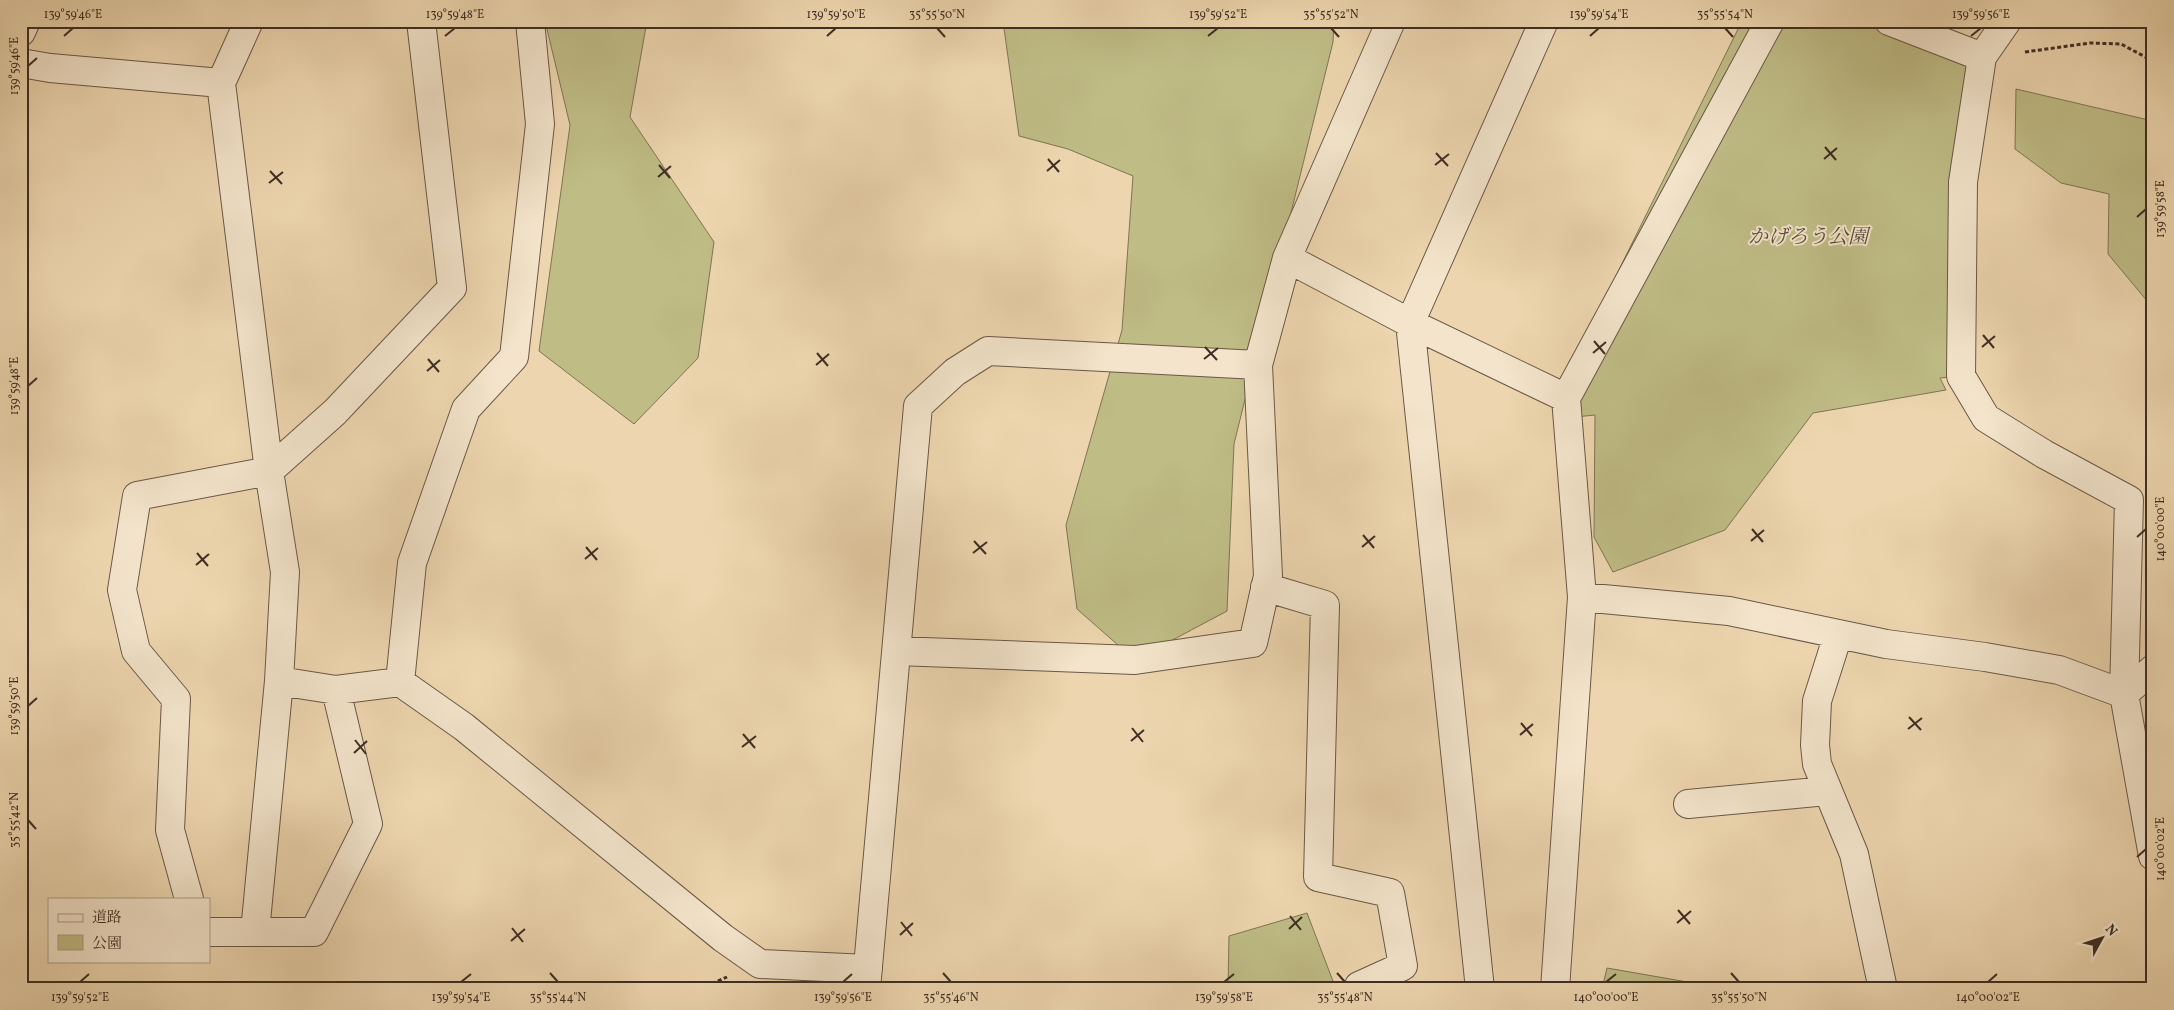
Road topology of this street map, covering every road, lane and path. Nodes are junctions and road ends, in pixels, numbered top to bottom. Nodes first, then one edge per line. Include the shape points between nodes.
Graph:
1 (26, 21) edge
2 (249, 21) edge
3 (421, 21) edge
4 (530, 21) edge
5 (1391, 21) edge
6 (1544, 21) edge
7 (1770, 21) edge
8 (1889, 21) edge
9 (2006, 21) edge
10 (21, 32) edge
11 (1982, 57) junction
12 (2153, 61) edge
13 (21, 63) edge
14 (221, 83) junction
15 (1288, 258) junction
16 (1410, 323) junction
17 (1258, 366) junction
18 (1566, 398) junction
19 (269, 471) junction
20 (1266, 587) junction
21 (1582, 597) junction
22 (1838, 635) junction
23 (897, 651) junction
24 (2153, 669) edge
25 (279, 680) junction
26 (400, 682) junction
27 (336, 690) junction
28 (2124, 694) junction
29 (1828, 792) junction
30 (1688, 804) dead end
31 (2153, 856) edge
32 (189, 898) edge
33 (210, 932) edge
34 (255, 932) junction
35 (867, 979) edge
36 (1360, 989) edge
37 (1480, 989) edge
38 (1555, 989) edge
39 (1883, 989) edge

1 - 10 street
2 - 14 street
3 - 19 street via 452,288 335,412
4 - 26 street via 540,124 514,357 466,409 412,563
5 - 15 street
6 - 16 street
7 - 18 street
8 - 11 street
9 - 11 street
11 - 12 path via 2090,43 2121,44
11 - 28 street via 1963,182 1961,376 1986,418 2129,500
13 - 14 street
14 - 19 street
15 - 16 street
15 - 17 street
16 - 18 street
16 - 37 street
17 - 20 street
17 - 23 street via 988,352 955,372 918,406
18 - 21 street
19 - 25 street via 285,572
19 - 32 street via 137,496 122,590 136,651 176,699 170,830
20 - 23 street via 1253,643 1135,660
20 - 36 street via 1325,605 1318,877 1390,893 1402,966 1359,986
21 - 22 street via 1729,611
21 - 38 street
22 - 28 street via 2059,670
22 - 29 street via 1817,701 1817,764
23 - 35 street
24 - 28 street
25 - 27 street
25 - 34 street
26 - 27 street
26 - 35 street via 464,727 723,938 760,964
27 - 34 street via 368,824 314,932
28 - 31 street
29 - 30 street
29 - 39 street via 1854,854
33 - 34 street

